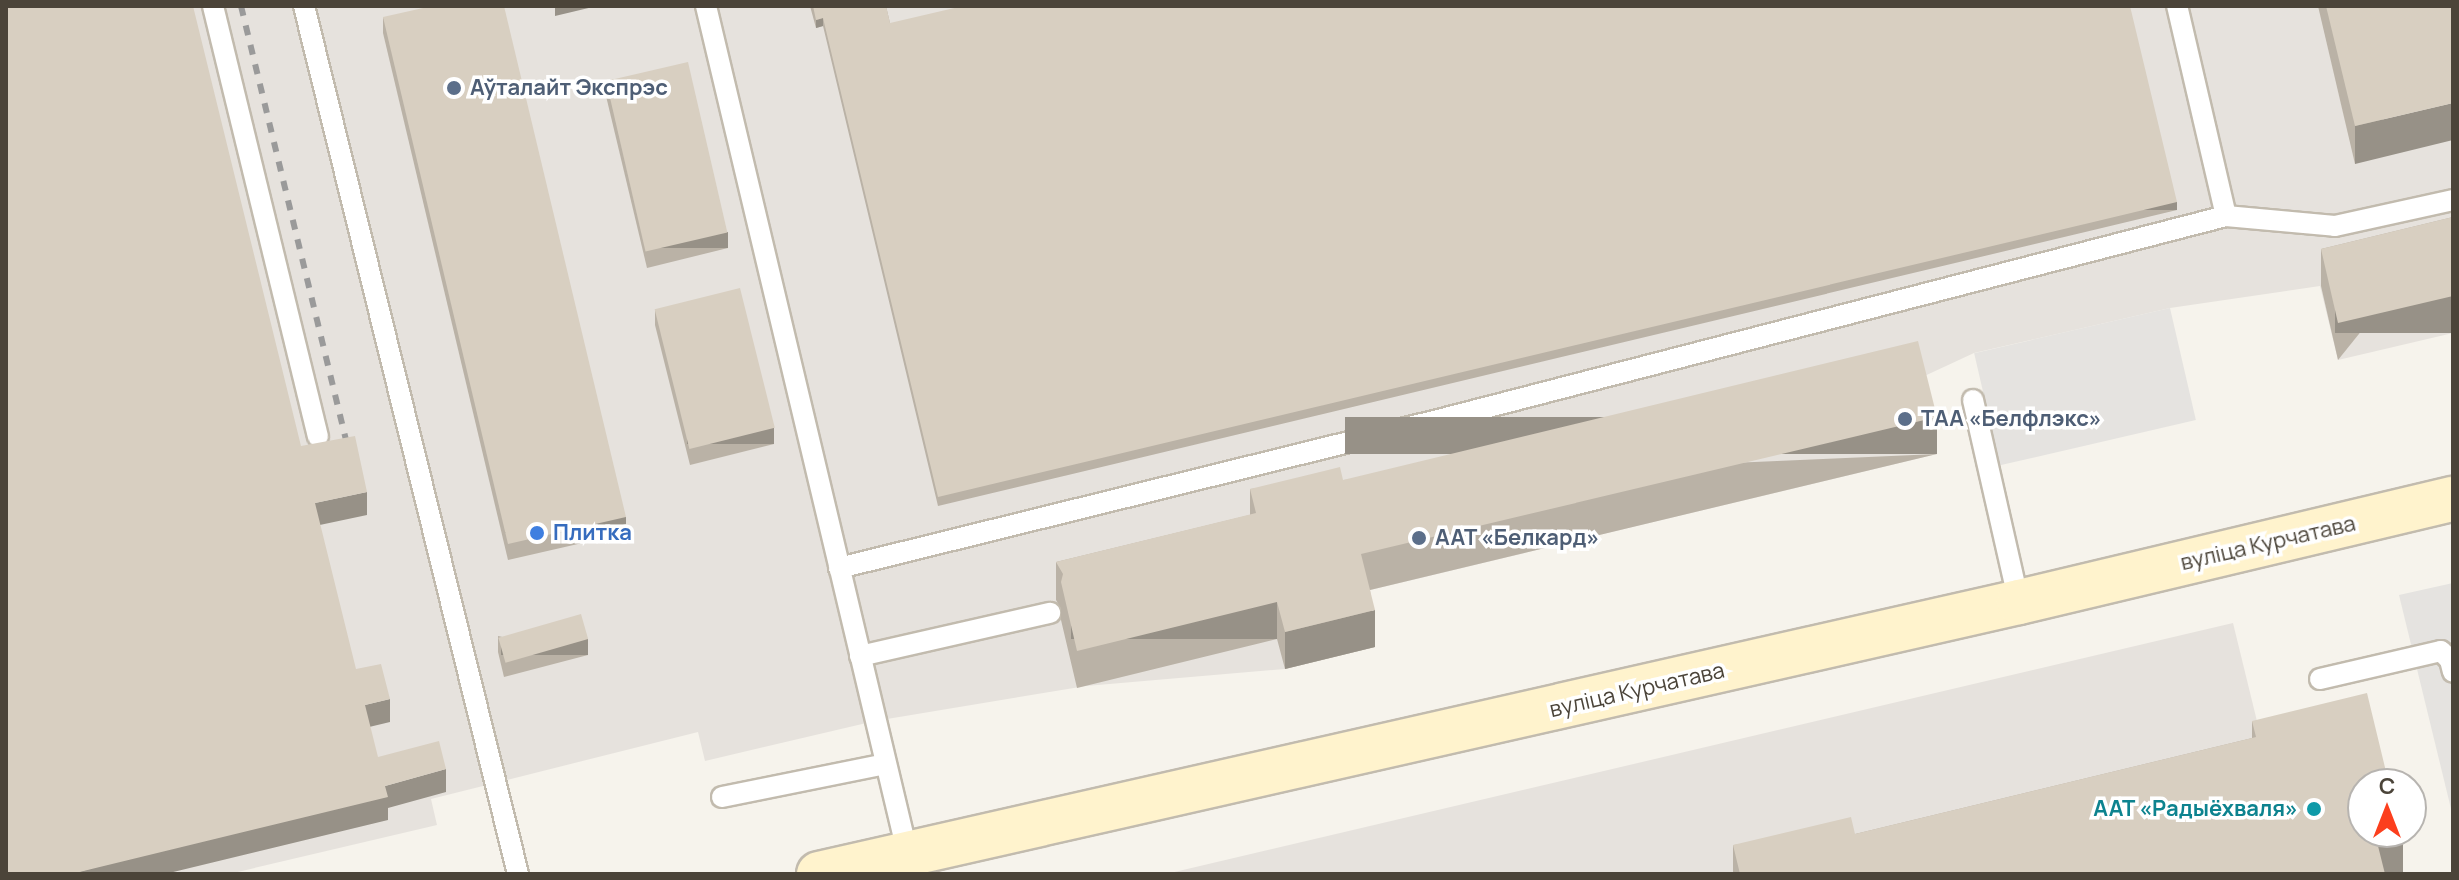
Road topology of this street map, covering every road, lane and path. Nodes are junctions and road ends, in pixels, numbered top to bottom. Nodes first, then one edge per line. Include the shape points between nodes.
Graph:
1 (213, 6) edge
2 (304, 6) edge
3 (706, 6) edge
4 (2177, 6) edge
5 (2453, 200) edge
6 (2226, 216) junction
7 (1973, 400) dead end
8 (318, 436) dead end
9 (2453, 499) edge
10 (839, 568) junction
11 (2019, 602) junction
12 (1050, 613) dead end
13 (860, 656) junction
14 (2453, 672) edge
15 (2320, 679) dead end
16 (886, 764) junction
17 (722, 797) dead end
18 (908, 855) junction
19 (518, 874) edge
20 (819, 874) edge

1 - 8 lane
2 - 19 lane
3 - 10 lane
4 - 6 lane
5 - 6 lane via 2335,226
6 - 10 lane
7 - 11 lane
9 - 11 main road, вуліца Курчатава
10 - 13 lane
11 - 18 main road, вуліца Курчатава
12 - 13 lane
13 - 16 lane
14 - 15 lane via 2441,651
16 - 17 lane
16 - 18 lane
18 - 20 main road, вуліца Курчатава

